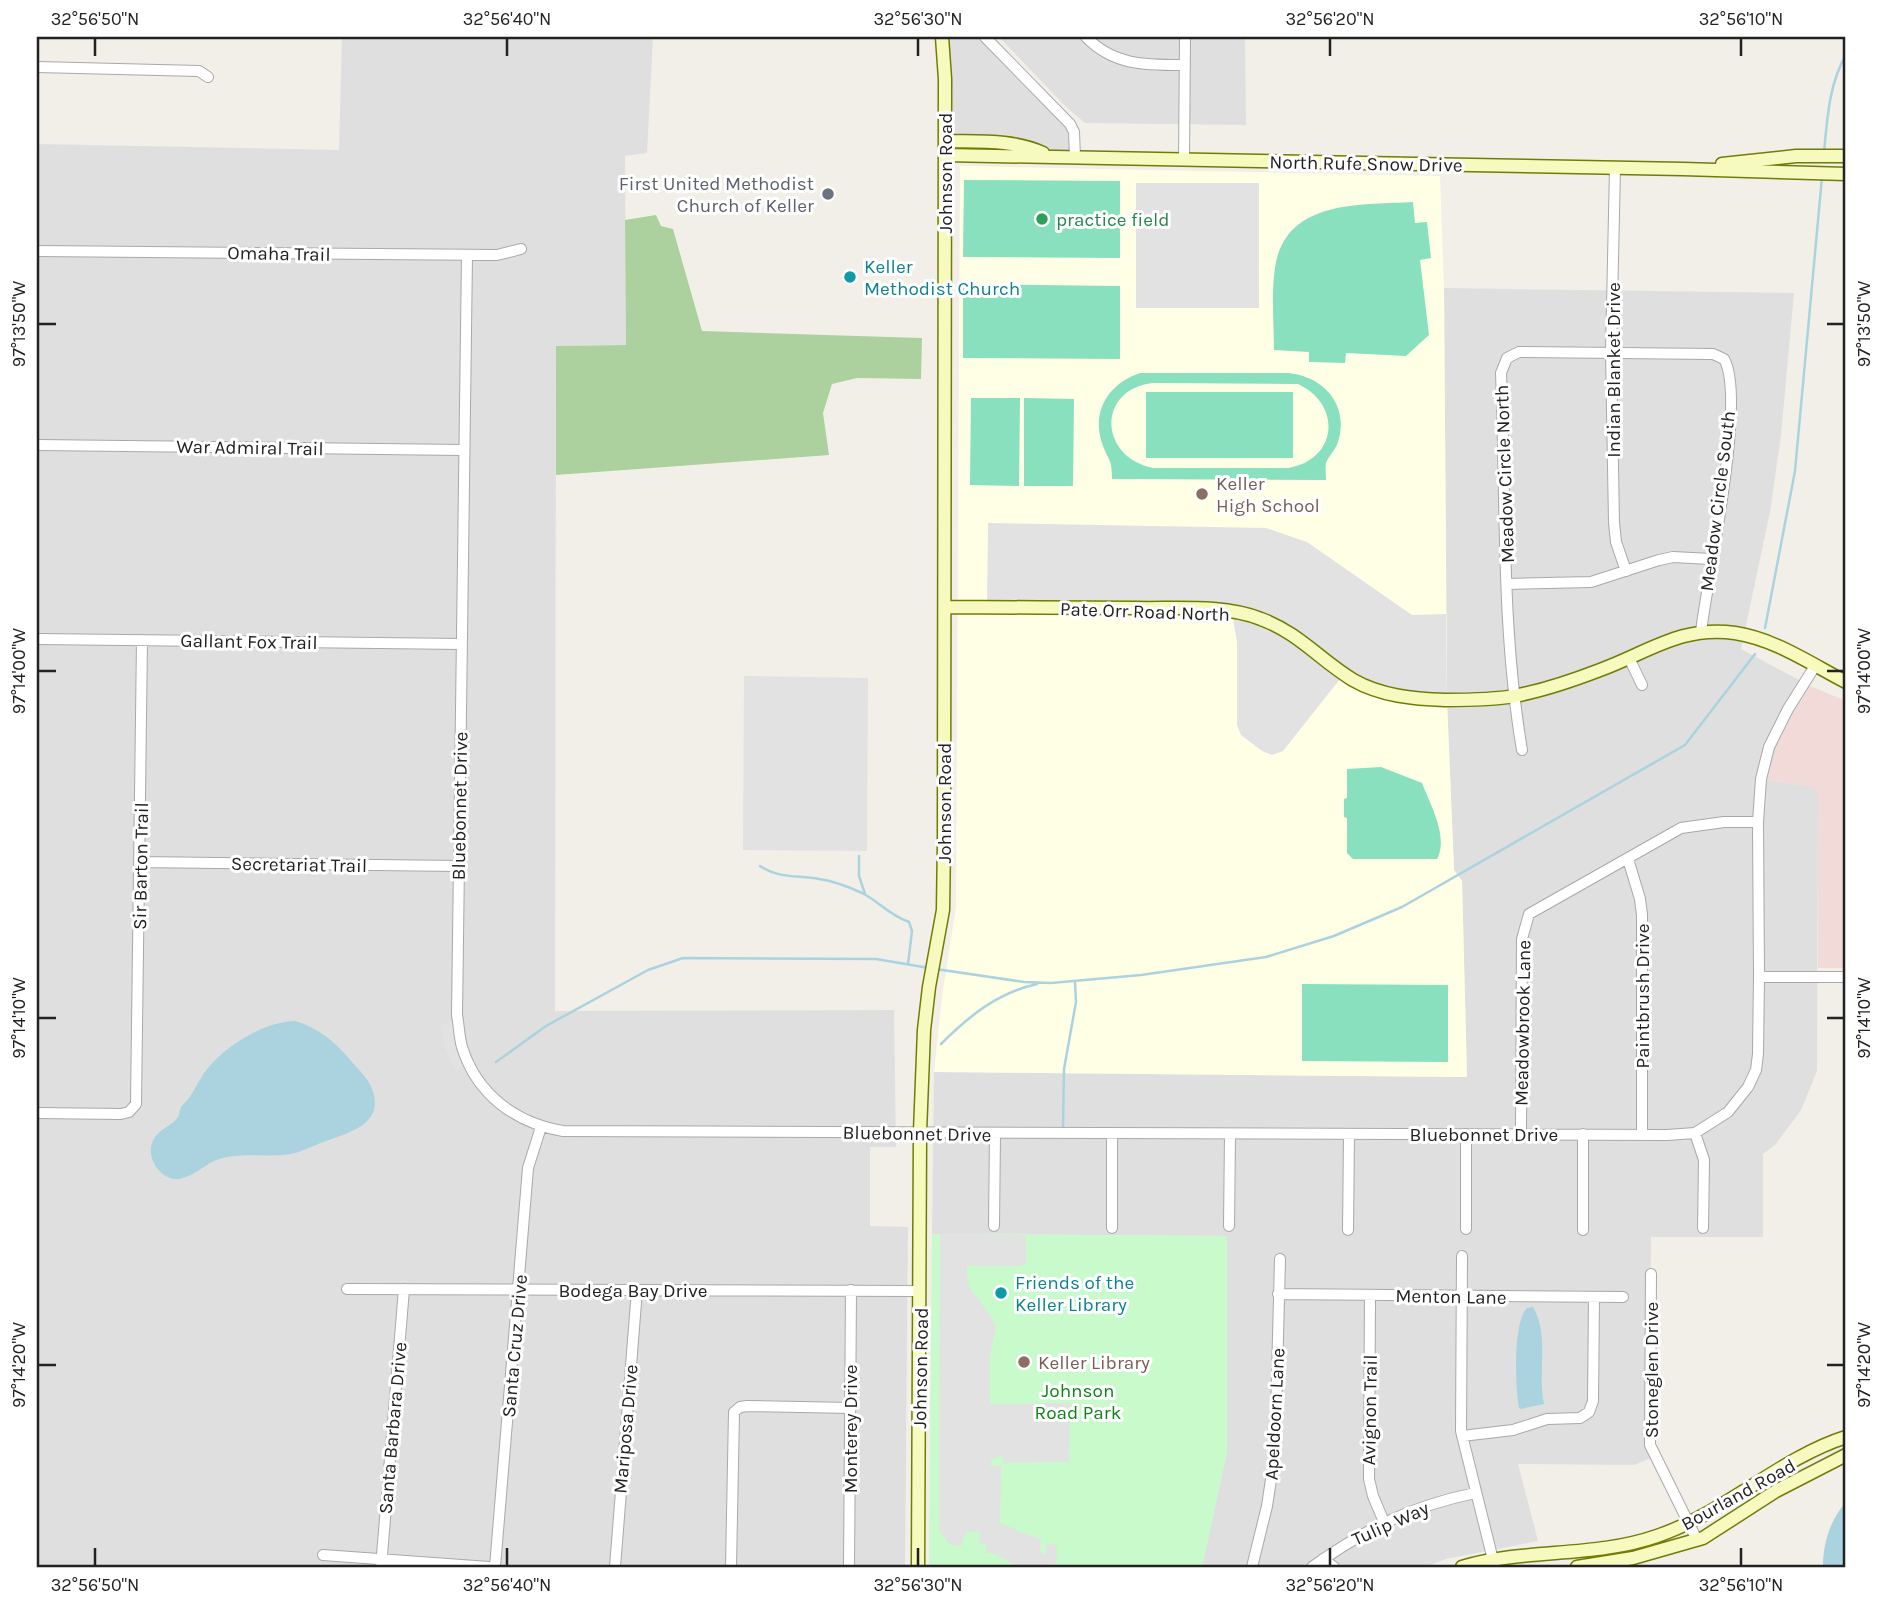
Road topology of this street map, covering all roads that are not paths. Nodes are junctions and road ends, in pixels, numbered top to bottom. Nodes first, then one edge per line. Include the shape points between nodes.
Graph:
1 (942, 37) edge
2 (985, 37) edge
3 (1086, 37) edge
4 (1185, 37) edge
5 (1185, 65) junction
6 (37, 67) edge
7 (208, 77) dead end
8 (945, 141) junction
9 (945, 155) junction
10 (1050, 156) junction
11 (1846, 156) edge
12 (1075, 157) junction
13 (1184, 159) junction
14 (1615, 168) junction
15 (1683, 169) junction
16 (1845, 174) edge
17 (521, 249) dead end
18 (37, 251) edge
19 (467, 255) junction
20 (1611, 352) junction
21 (37, 445) edge
22 (463, 450) junction
23 (1712, 559) junction
24 (1626, 571) junction
25 (1508, 584) junction
26 (945, 607) junction
27 (1701, 632) junction
28 (37, 639) edge
29 (142, 640) junction
30 (461, 644) junction
31 (1629, 658) junction
32 (1815, 666) junction
33 (1846, 682) edge
34 (1642, 685) dead end
35 (1513, 697) junction
36 (1522, 750) dead end
37 (1758, 822) junction
38 (1628, 859) junction
39 (140, 862) junction
40 (458, 866) junction
41 (1759, 977) junction
42 (1846, 977) edge
43 (37, 1114) edge
44 (541, 1127) junction
45 (920, 1132) junction
46 (995, 1133) junction
47 (1112, 1133) junction
48 (1230, 1133) junction
49 (1521, 1133) junction
50 (1695, 1133) junction
51 (1349, 1134) junction
52 (1466, 1134) junction
53 (1583, 1134) junction
54 (1642, 1135) junction
55 (994, 1226) dead end
56 (1228, 1226) dead end
57 (1112, 1228) dead end
58 (1703, 1228) dead end
59 (1348, 1230) dead end
60 (1466, 1230) dead end
61 (1583, 1230) dead end
62 (1462, 1256) dead end
63 (1280, 1259) dead end
64 (1651, 1274) dead end
65 (347, 1289) dead end
66 (404, 1289) junction
67 (519, 1289) junction
68 (637, 1290) junction
69 (850, 1290) junction
70 (920, 1291) junction
71 (1279, 1294) junction
72 (1370, 1295) junction
73 (1462, 1296) junction
74 (1594, 1297) junction
75 (1623, 1297) dead end
76 (850, 1408) junction
77 (1462, 1436) junction
78 (1846, 1437) edge
79 (1846, 1455) edge
80 (1475, 1493) junction
81 (1384, 1522) junction
82 (1688, 1524) junction
83 (1697, 1540) junction
84 (323, 1555) dead end
85 (1493, 1560) junction
86 (382, 1563) edge
87 (1323, 1563) edge
88 (489, 1567) edge
89 (495, 1567) edge
90 (615, 1567) edge
91 (732, 1567) edge
92 (849, 1567) edge
93 (918, 1567) edge
94 (1252, 1567) edge
95 (1312, 1567) edge
96 (1335, 1567) edge
97 (1462, 1567) edge
98 (1577, 1567) edge

1 - 8 main road, Johnson Road
2 - 12 street via 1070,124
3 - 5 street via 1102,51 1125,61
4 - 5 street
5 - 13 street
6 - 7 street via 199,71
8 - 9 main road, Johnson Road
8 - 10 main road, North Rufe Snow Drive via 1017,144
9 - 10 main road, North Rufe Snow Drive
9 - 26 main road, Johnson Road
10 - 12 main road, North Rufe Snow Drive
11 - 15 main road, North Rufe Snow Drive via 1796,156
12 - 13 main road, North Rufe Snow Drive
13 - 14 main road, North Rufe Snow Drive
14 - 15 main road, North Rufe Snow Drive
14 - 20 street, Indian Blanket Drive
15 - 16 main road, North Rufe Snow Drive
17 - 19 street, Omaha Trail via 502,255
18 - 19 street, Omaha Trail
19 - 22 street, Bluebonnet Drive
20 - 23 street, Meadow Circle South via 1713,354 1729,367 1728,448
20 - 24 street, Indian Blanket Drive via 1614,523
20 - 25 street, Meadow Circle North via 1519,352 1507,358 1500,373
21 - 22 street, War Admiral Trail
22 - 30 street, Bluebonnet Drive
23 - 24 street via 1673,557
23 - 27 street, Meadow Circle South
24 - 25 street via 1591,582
25 - 35 street, Meadow Circle North
26 - 35 main road, Pate Orr Road North via 1245,614 1297,636 1373,690 1414,699
26 - 45 main road, Johnson Road via 943,910 924,1030
27 - 31 main road, Pate Orr Road North via 1669,639
27 - 32 main road, Pate Orr Road North via 1753,638
28 - 29 street, Gallant Fox Trail
29 - 30 street, Gallant Fox Trail
29 - 39 street, Sir Barton Trail
30 - 40 street, Bluebonnet Drive
31 - 34 street
31 - 35 main road, Pate Orr Road North
32 - 33 main road, Pate Orr Road North
32 - 37 street via 1769,747
35 - 36 street, Meadow Circle North
37 - 38 street, Meadowbrook Lane via 1681,828
37 - 41 street
38 - 49 street, Meadowbrook Lane via 1525,920
38 - 54 street, Paintbrush Drive via 1642,915
39 - 40 street, Secretariat Trail
39 - 43 street, Sir Barton Trail via 136,1104 121,1114
40 - 44 street, Bluebonnet Drive via 457,1014 462,1047 477,1079 501,1105
41 - 42 street
41 - 50 street via 1756,1070 1728,1112
44 - 45 street, Bluebonnet Drive via 563,1131
44 - 67 street, Santa Cruz Drive via 528,1168
45 - 46 street, Bluebonnet Drive
45 - 70 main road, Johnson Road
46 - 47 street, Bluebonnet Drive
46 - 55 street
47 - 48 street, Bluebonnet Drive
47 - 57 street
48 - 51 street, Bluebonnet Drive
48 - 56 street
49 - 52 street, Bluebonnet Drive
49 - 53 street, Bluebonnet Drive
50 - 54 street, Bluebonnet Drive
50 - 58 street via 1704,1160
51 - 52 street, Bluebonnet Drive
51 - 59 street
52 - 60 street
53 - 54 street, Bluebonnet Drive
53 - 61 street
62 - 73 street
63 - 71 street, Apeldoorn Lane
64 - 82 street, Stoneglen Drive via 1650,1446
65 - 66 street, Bodega Bay Drive
66 - 67 street, Bodega Bay Drive
66 - 86 street, Santa Barbara Drive
67 - 68 street, Bodega Bay Drive
67 - 89 street, Santa Cruz Drive
68 - 69 street, Bodega Bay Drive
68 - 90 street, Mariposa Drive
69 - 70 street, Bodega Bay Drive
69 - 76 street, Monterey Drive
70 - 93 main road, Johnson Road
71 - 72 street, Menton Lane
71 - 94 street, Apeldoorn Lane via 1275,1453
72 - 73 street, Menton Lane
72 - 81 street, Avignon Trail via 1369,1479
73 - 74 street, Menton Lane
73 - 77 street
74 - 75 street, Menton Lane
74 - 77 street via 1593,1401 1589,1412 1580,1418 1547,1419 1513,1430
76 - 91 street via 747,1406 734,1412
76 - 92 street, Monterey Drive
77 - 80 street
78 - 82 main road, Bourland Road
79 - 83 main road, Bourland Road
80 - 81 street, Tulip Way
80 - 85 street
81 - 87 street, Tulip Way via 1350,1540
82 - 83 street, Stoneglen Drive
82 - 85 main road, Bourland Road via 1632,1543
83 - 98 main road, Bourland Road via 1633,1559
84 - 86 street
85 - 97 main road, Bourland Road
86 - 88 street
87 - 95 street, Tulip Way
87 - 96 street

